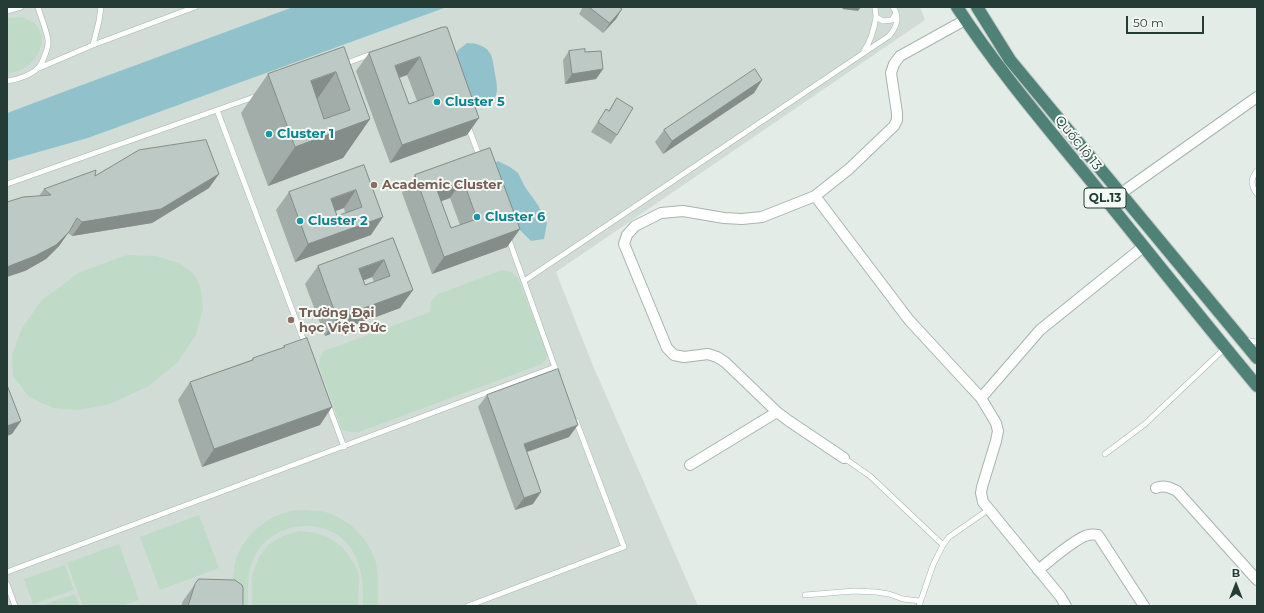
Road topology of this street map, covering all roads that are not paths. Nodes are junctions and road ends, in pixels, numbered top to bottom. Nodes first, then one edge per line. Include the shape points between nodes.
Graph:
1 (21, 7) edge
2 (38, 7) edge
3 (101, 7) edge
4 (195, 7) edge
5 (875, 7) edge
6 (893, 7) edge
7 (957, 7) edge
8 (977, 7) edge
9 (7, 11) edge
10 (896, 12) junction
11 (876, 17) junction
12 (965, 20) junction
13 (93, 45) junction
14 (381, 50) edge
15 (861, 55) junction
16 (337, 66) edge
17 (39, 68) junction
18 (7, 81) edge
19 (264, 93) dead end
20 (1257, 97) edge
21 (217, 110) junction
22 (466, 121) edge
23 (482, 164) edge
24 (1257, 171) edge
25 (7, 184) edge
26 (1120, 194) junction
27 (1257, 194) edge
28 (815, 196) junction
29 (505, 228) edge
30 (1143, 247) junction
31 (524, 281) junction
32 (1241, 339) junction
33 (1257, 342) edge
34 (1225, 348) junction
35 (308, 352) edge
36 (1257, 358) edge
37 (555, 367) junction
38 (561, 382) edge
39 (1257, 386) edge
40 (324, 396) edge
41 (981, 398) junction
42 (777, 412) junction
43 (574, 418) edge
44 (344, 447) junction
45 (1105, 454) dead end
46 (844, 458) joint
47 (690, 465) dead end
48 (1156, 488) dead end
49 (988, 510) junction
50 (943, 545) junction
51 (1038, 570) junction
52 (7, 572) edge
53 (1257, 580) edge
54 (7, 584) edge
55 (805, 595) dead end
56 (920, 603) edge
57 (15, 606) edge
58 (468, 606) edge
59 (1066, 606) edge
60 (1144, 606) edge

1 - 9 lane
2 - 17 lane via 48,42
3 - 13 lane
4 - 13 lane
5 - 11 lane
6 - 10 lane
7 - 12 highway, Quốc lộ 13 / QL.13
8 - 26 highway, Quốc lộ 13 / QL.13 via 1010,60
10 - 11 lane via 892,20 883,21
10 - 15 lane via 895,30
11 - 15 lane via 869,44
12 - 28 street via 900,56 891,73 897,113 894,126 849,169
12 - 30 highway, Quốc lộ 13 / QL.13 via 994,61
13 - 17 lane
14 - 16 lane
15 - 31 lane
17 - 18 lane via 15,80
19 - 21 lane
20 - 26 street
21 - 25 lane
21 - 35 lane
22 - 23 lane
24 - 27 lane via 1253,177 1252,187
26 - 32 highway, Quốc lộ 13 / QL.13
28 - 41 street via 909,320
28 - 42 street via 762,217 724,218 683,211 661,213 635,226 627,235 624,244 667,348 674,355 684,357 708,354 717,356
29 - 31 lane
30 - 34 highway, Quốc lộ 13 / QL.13
30 - 41 street via 1048,322
31 - 37 lane
32 - 33 lane
32 - 36 highway, Quốc lộ 13 / QL.13
34 - 39 highway, Quốc lộ 13 / QL.13
34 - 45 lane via 1145,424
37 - 38 lane
37 - 44 lane
40 - 44 lane
41 - 49 street via 998,431 981,493
42 - 46 street
42 - 47 street
43 - 58 lane via 624,547
44 - 52 lane
46 - 50 lane via 870,476
48 - 53 street via 1170,487 1176,491
49 - 50 lane via 949,537
49 - 51 street
50 - 56 lane via 932,565
51 - 59 street
51 - 60 street via 1079,540 1093,534 1098,535
54 - 57 lane
55 - 56 lane via 869,591

